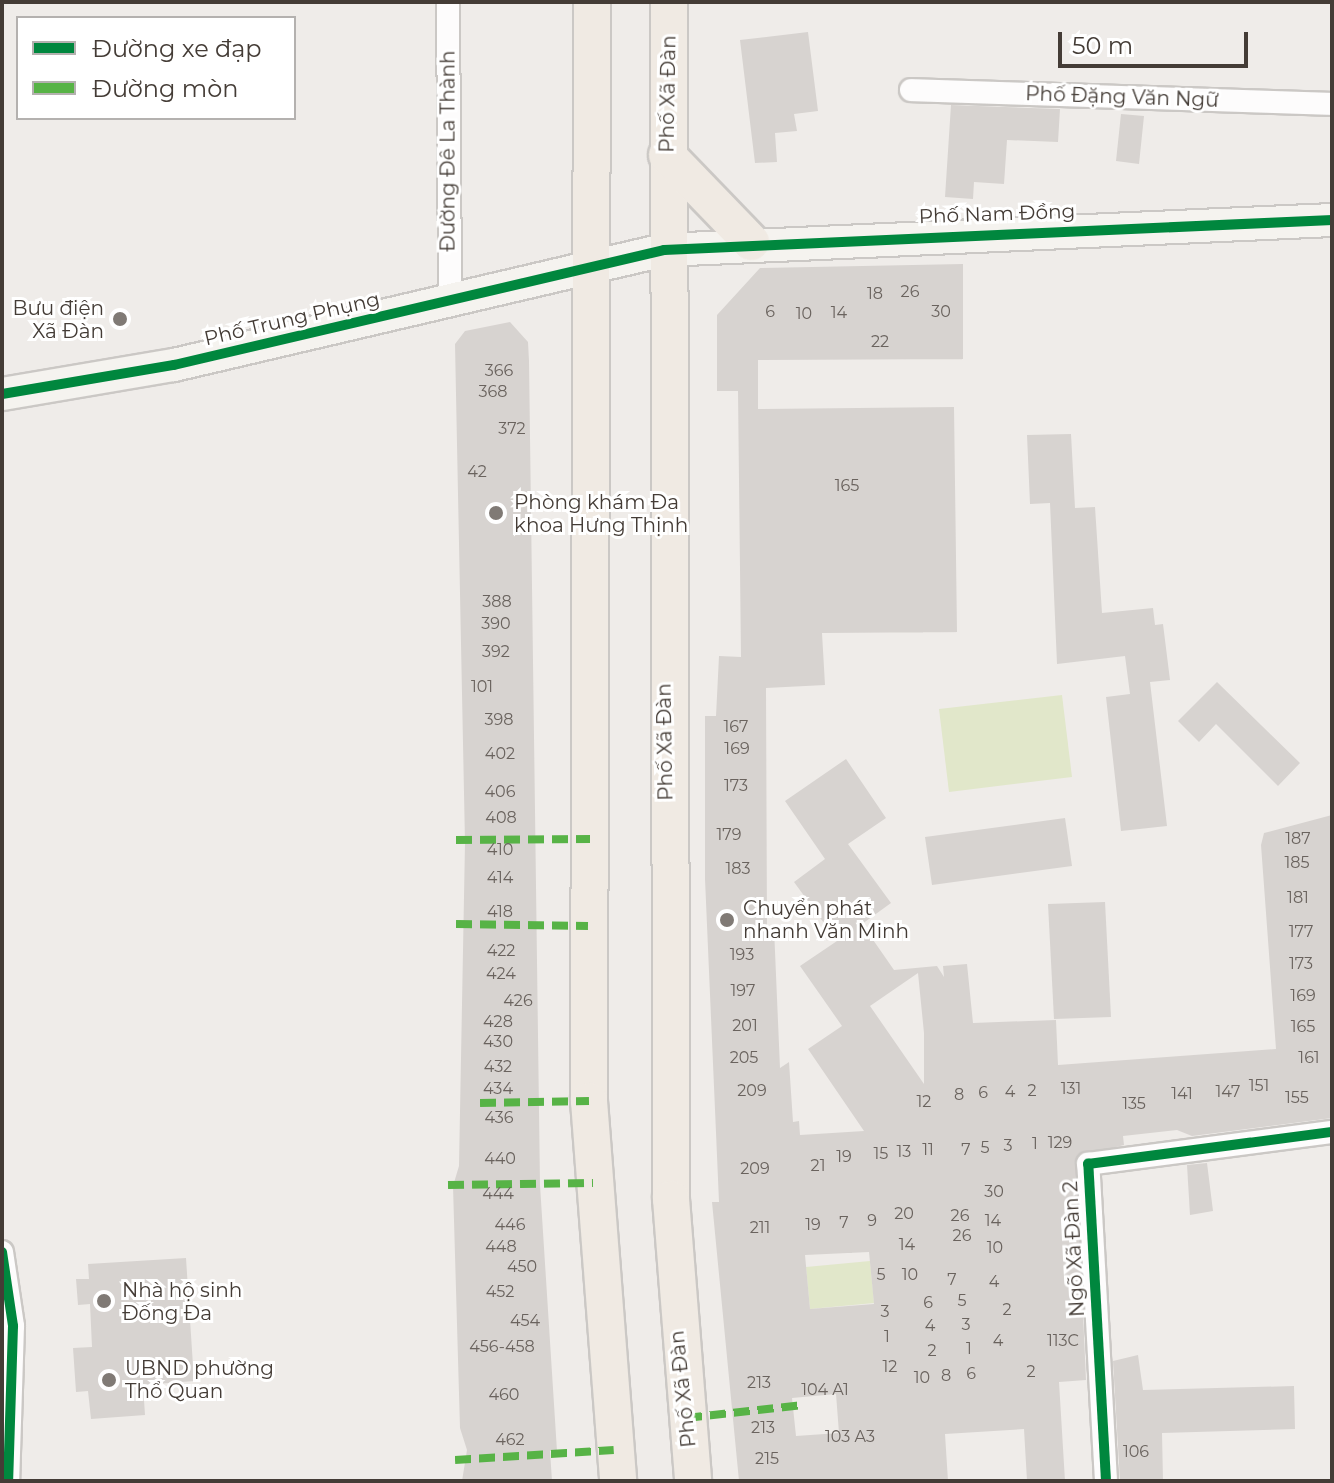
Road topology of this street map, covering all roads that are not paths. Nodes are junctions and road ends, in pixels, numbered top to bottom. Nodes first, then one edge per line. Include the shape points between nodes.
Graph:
1 (448, 2) edge
2 (592, 2) edge
3 (669, 2) edge
4 (911, 90) dead end
5 (1332, 104) edge
6 (667, 155) junction
7 (1332, 220) edge
8 (751, 242) junction
9 (664, 250) junction
10 (588, 266) junction
11 (450, 299) junction
12 (2, 394) edge
13 (1332, 1132) edge
14 (2, 1252) edge
15 (8, 1481) edge
16 (618, 1481) edge
17 (693, 1481) edge
18 (1106, 1481) edge

1 - 11 street, Đường Đê La Thành
2 - 10 main road
3 - 6 main road, Phố Xã Đàn
4 - 5 street, Phố Đặng Văn Ngữ
6 - 8 main road
6 - 9 main road, Phố Xã Đàn
7 - 8 street, Phố Nam Đồng
8 - 9 street, Phố Nam Đồng
9 - 10 street, Phố Nam Đồng
9 - 17 main road, Phố Xã Đàn via 671,1199
10 - 11 street, Phố Trung Phụng
10 - 16 main road via 589,1101
11 - 12 street, Phố Trung Phụng via 174,365
13 - 18 street, Ngõ Xã Đàn 2 via 1088,1164
14 - 15 street via 13,1326

